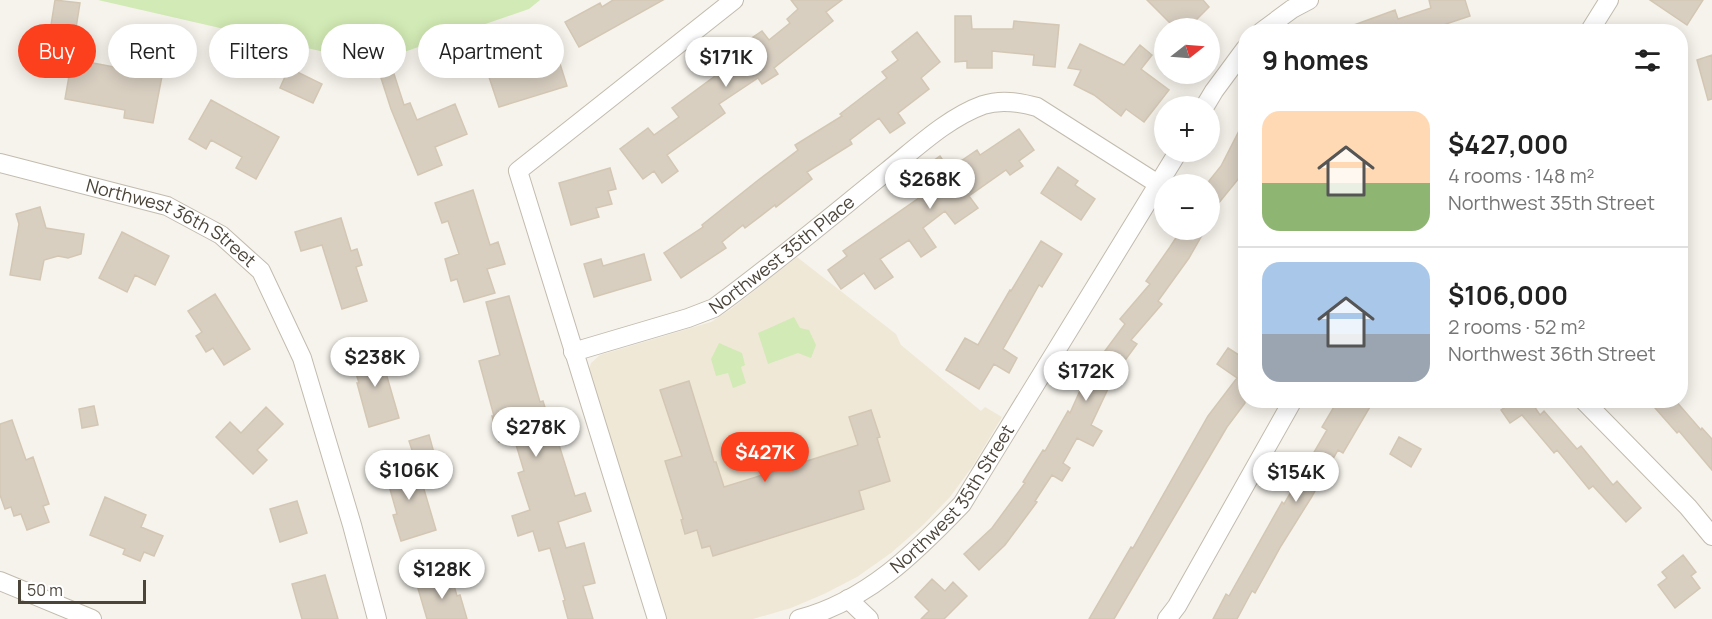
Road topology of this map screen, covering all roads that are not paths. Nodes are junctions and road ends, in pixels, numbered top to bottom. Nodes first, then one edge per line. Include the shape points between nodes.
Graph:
1 (734, 0) edge
2 (1309, 0) edge
3 (1609, 0) edge
4 (1272, 24) edge
5 (1593, 24) edge
6 (1238, 58) edge
7 (1212, 96) edge
8 (0, 163) edge
9 (1154, 181) edge
10 (1154, 191) edge
11 (573, 352) junction
12 (1288, 408) edge
13 (1590, 408) edge
14 (1712, 536) edge
15 (0, 581) edge
16 (848, 599) junction
17 (92, 619) edge
18 (377, 619) edge
19 (657, 619) edge
20 (799, 619) edge
21 (869, 619) edge
22 (1167, 619) edge

1 - 11 street via 518,171
2 - 4 street
3 - 5 street
6 - 7 street
8 - 18 street, Northwest 36th Street via 167,206 221,235 261,271 302,358
9 - 11 street, Northwest 35th Place via 1037,107 1003,101 985,105 925,141 714,308
10 - 16 street, Northwest 35th Street via 962,504 890,573
11 - 19 street
12 - 22 street
13 - 14 street
15 - 17 street
16 - 20 street, Northwest 35th Street
16 - 21 street

